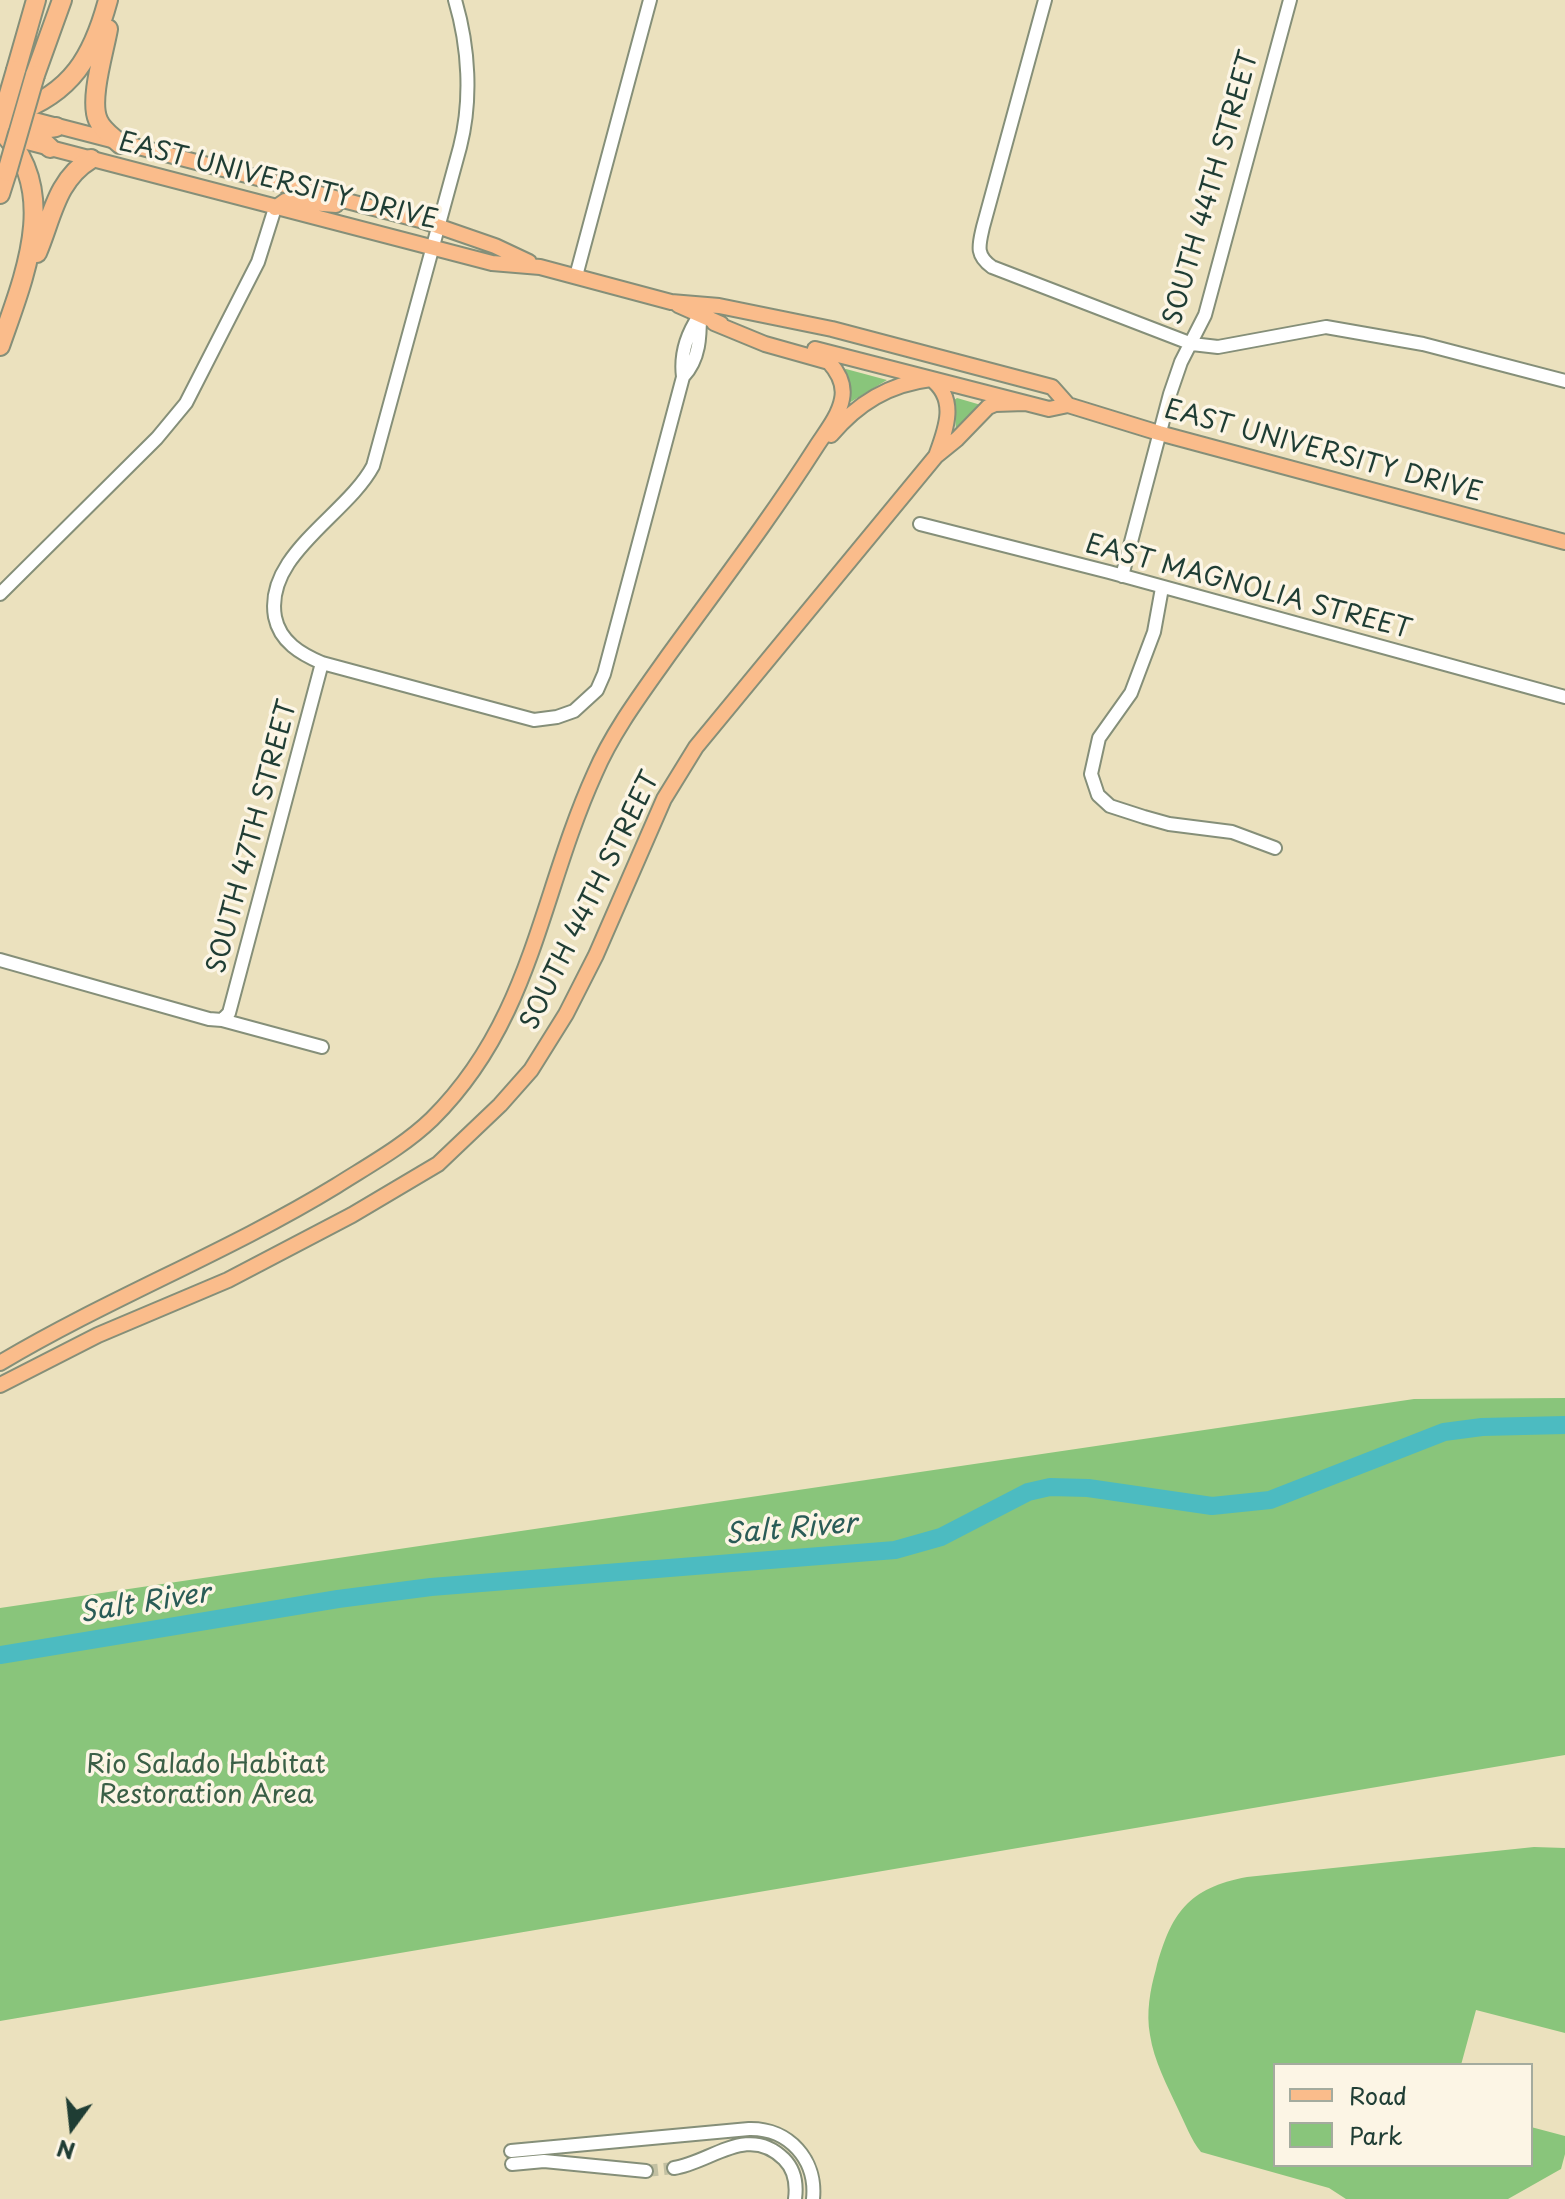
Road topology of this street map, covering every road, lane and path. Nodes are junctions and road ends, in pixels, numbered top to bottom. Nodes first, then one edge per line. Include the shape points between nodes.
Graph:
1 (36, 0) edge
2 (60, 0) edge
3 (110, 0) edge
4 (455, 0) edge
5 (650, 0) edge
6 (1045, 0) edge
7 (1290, 0) edge
8 (0, 99) edge
9 (2, 126) edge
10 (56, 127) junction
11 (32, 131) junction
12 (120, 144) junction
13 (50, 148) junction
14 (91, 159) junction
15 (0, 194) edge
16 (369, 206) junction
17 (275, 208) junction
18 (437, 225) junction
19 (431, 246) junction
20 (540, 267) junction
21 (576, 276) junction
22 (16, 299) junction
23 (700, 310) junction
24 (714, 323) junction
25 (1192, 344) junction
26 (0, 346) edge
27 (937, 357) junction
28 (931, 379) junction
29 (1565, 381) edge
30 (1025, 403) junction
31 (1068, 405) junction
32 (1159, 433) junction
33 (936, 456) junction
34 (800, 472) junction
35 (920, 524) dead end
36 (1565, 542) edge
37 (1122, 576) junction
38 (1162, 588) junction
39 (0, 594) edge
40 (322, 663) junction
41 (1565, 697) edge
42 (1275, 848) dead end
43 (0, 960) edge
44 (222, 1020) junction
45 (322, 1047) dead end
46 (0, 1363) edge
47 (0, 1385) edge
48 (674, 2168) tunnel mouth
49 (646, 2171) tunnel mouth
50 (795, 2199) edge
51 (813, 2199) edge

1 - 9 highway, bridge
2 - 15 highway, bridge
3 - 9 highway via 91,51 73,77
3 - 12 highway via 95,108 99,123
4 - 18 street via 468,65 464,129
5 - 21 street
6 - 25 street via 978,251 992,267
7 - 25 street, SOUTH 44TH STREET via 1205,315
8 - 9 highway
9 - 10 main road, EAST UNIVERSITY DRIVE
9 - 11 highway
9 - 13 main road, EAST UNIVERSITY DRIVE
9 - 22 highway via 25,160 34,197 33,227
10 - 11 highway
10 - 12 main road, EAST UNIVERSITY DRIVE
11 - 13 highway
12 - 16 main road, EAST UNIVERSITY DRIVE
13 - 14 main road, EAST UNIVERSITY DRIVE
14 - 17 main road, EAST UNIVERSITY DRIVE
14 - 22 highway via 61,189
16 - 17 main road via 285,201
16 - 18 main road, EAST UNIVERSITY DRIVE
17 - 19 main road, EAST UNIVERSITY DRIVE
17 - 39 street via 258,262 186,403
18 - 19 street
18 - 20 main road, EAST UNIVERSITY DRIVE
19 - 20 main road, EAST UNIVERSITY DRIVE via 492,263
19 - 40 street via 373,466 363,485 295,555 277,584 276,623 285,640
20 - 21 main road, EAST UNIVERSITY DRIVE
21 - 23 main road, EAST UNIVERSITY DRIVE
22 - 26 highway
23 - 24 main road, EAST UNIVERSITY DRIVE
23 - 27 main road, EAST UNIVERSITY DRIVE via 832,329
23 - 40 street via 693,367 683,377 597,690 574,711 534,720
24 - 28 main road, EAST UNIVERSITY DRIVE
24 - 34 main road via 835,368 842,401
25 - 29 street via 1218,347 1326,327 1423,344
25 - 32 street, SOUTH 44TH STREET via 1177,372
27 - 28 main road
27 - 31 main road, EAST UNIVERSITY DRIVE via 1052,387
28 - 30 main road, EAST UNIVERSITY DRIVE
28 - 33 main road via 945,395 948,415
28 - 34 main road via 872,397
30 - 31 main road, EAST UNIVERSITY DRIVE via 1049,409
30 - 33 main road via 988,407
31 - 32 main road, EAST UNIVERSITY DRIVE
32 - 36 main road, EAST UNIVERSITY DRIVE
32 - 37 street, SOUTH 44TH STREET
33 - 47 main road, SOUTH 44TH STREET via 696,747 664,799 566,1014 531,1070 500,1105 438,1164 352,1215 228,1280 98,1335
34 - 46 main road, SOUTH 44TH STREET via 605,752 521,984 497,1035 432,1119 401,1146 298,1209 49,1333
35 - 37 street, EAST MAGNOLIA STREET
37 - 38 street, EAST MAGNOLIA STREET
38 - 41 street, EAST MAGNOLIA STREET
38 - 42 street via 1154,632 1131,693 1099,738 1091,774 1098,795 1110,806 1156,820 1232,832
40 - 44 street, SOUTH 47TH STREET via 229,1013
43 - 44 street
44 - 45 street
48 - 50 street via 725,2148 765,2147 791,2167
49 - 51 street via 512,2157 764,2130 788,2139 801,2153 810,2169

